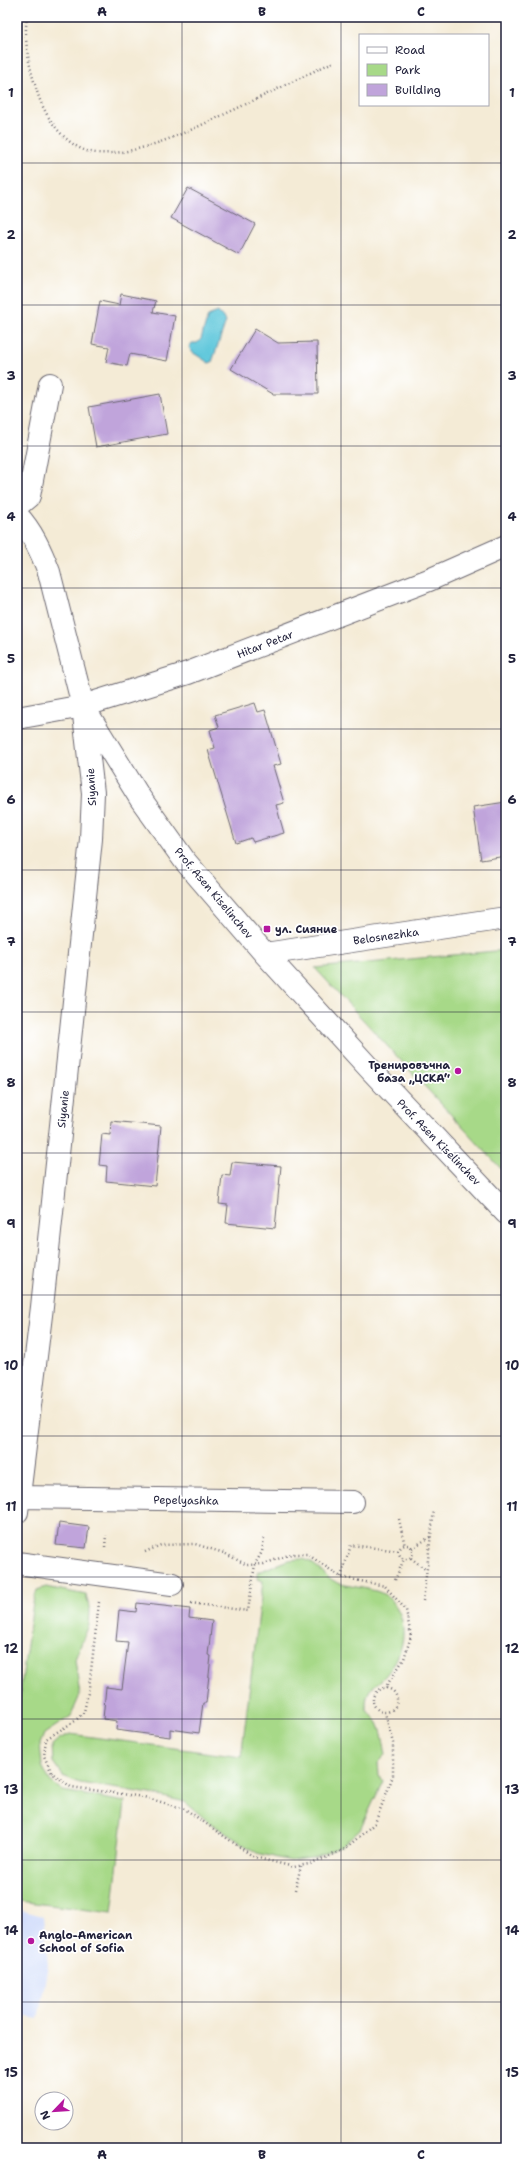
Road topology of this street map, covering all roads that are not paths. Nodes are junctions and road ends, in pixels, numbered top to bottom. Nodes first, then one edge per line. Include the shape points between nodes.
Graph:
1 (50, 384) dead end
2 (17, 506) edge
3 (17, 515) edge
4 (506, 546) edge
5 (83, 706) junction
6 (17, 718) edge
7 (506, 918) edge
8 (265, 954) junction
9 (506, 1212) edge
10 (18, 1493) edge
11 (353, 1502) dead end
12 (17, 1563) edge
13 (172, 1584) dead end

1 - 2 street via 29,496
3 - 5 street, Prof. Asen Kiselinchev via 26,524 42,552 49,572
4 - 5 street, Hitar Petar via 429,580 188,673
5 - 6 street, Hitar Petar
5 - 8 street, Prof. Asen Kiselinchev via 116,763 181,855
5 - 10 street, Siyanie via 93,793 91,839 42,1307
7 - 8 street, Belosnezhka
8 - 9 street, Prof. Asen Kiselinchev
10 - 11 street, Pepelyashka
12 - 13 street

